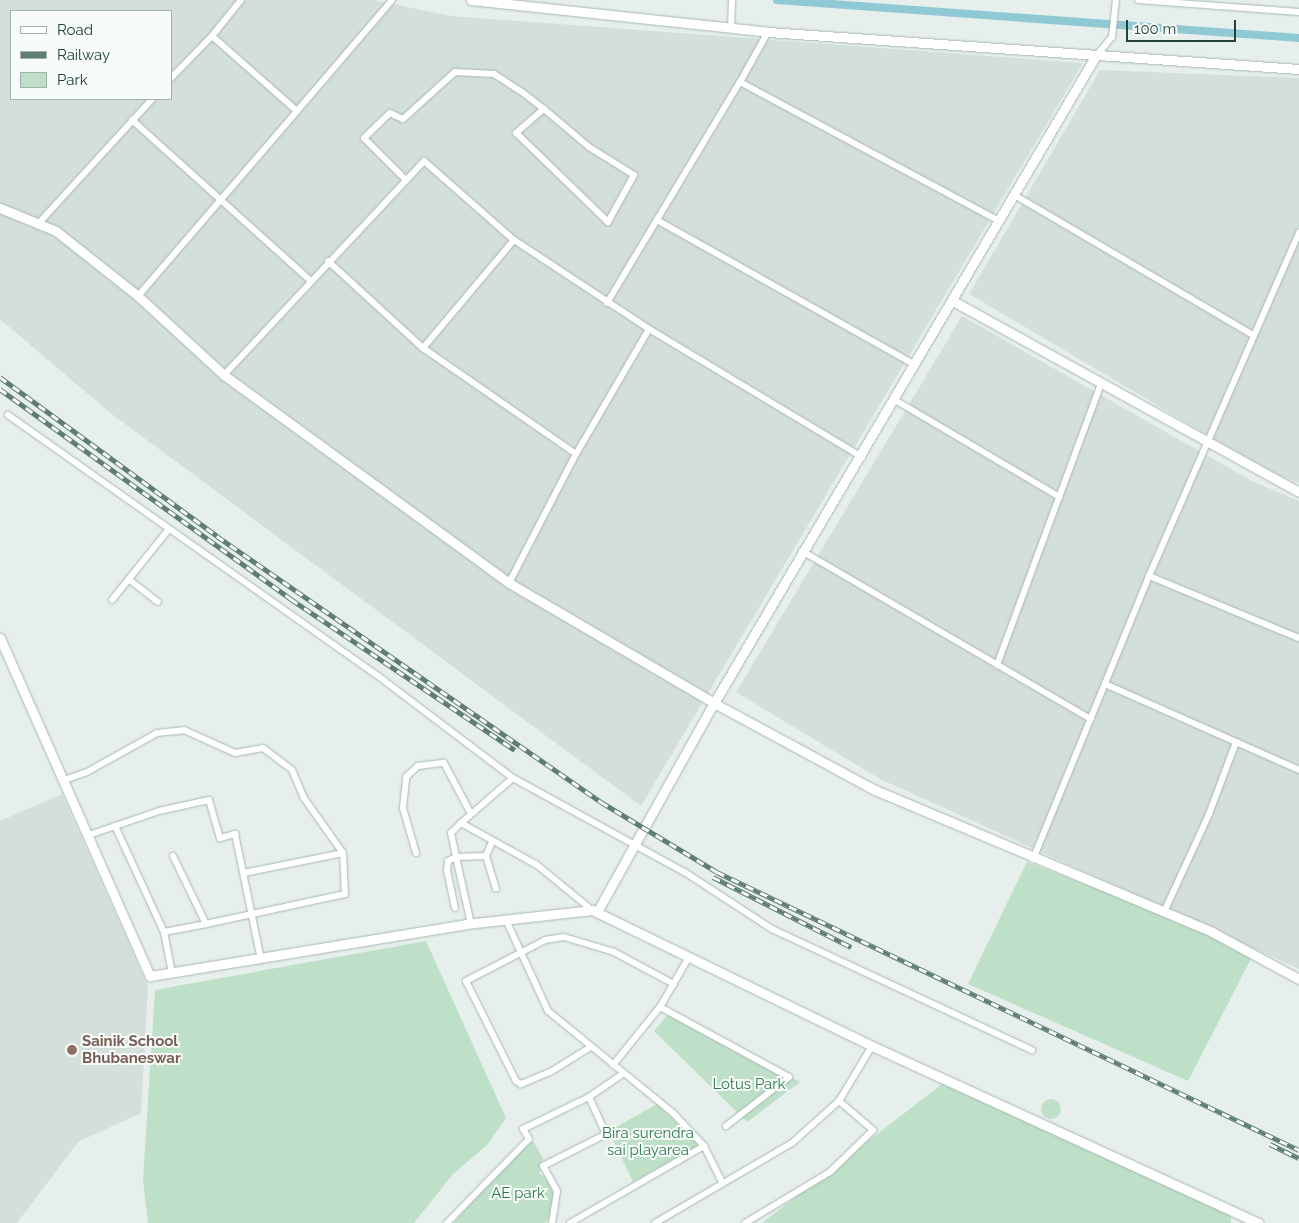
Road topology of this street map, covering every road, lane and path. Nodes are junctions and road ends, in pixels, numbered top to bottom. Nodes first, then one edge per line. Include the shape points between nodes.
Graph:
1 (241, 0) edge
2 (392, 0) edge
3 (471, 0) edge
4 (732, 0) edge
5 (1116, 0) edge
6 (1138, 0) edge
7 (1159, 0) edge
8 (1229, 2) edge
9 (1299, 12) edge
10 (731, 28) junction
11 (768, 32) junction
12 (212, 36) junction
13 (1096, 57) junction
14 (1299, 69) edge
15 (172, 77) edge
16 (740, 82) junction
17 (151, 100) edge
18 (544, 110) junction
19 (297, 111) junction
20 (132, 120) junction
21 (406, 180) junction
22 (1016, 196) junction
23 (224, 198) junction
24 (0, 208) edge
25 (657, 220) junction
26 (998, 222) junction
27 (38, 224) junction
28 (1299, 232) edge
29 (514, 240) junction
30 (328, 261) junction
31 (311, 281) junction
32 (138, 296) junction
33 (953, 301) junction
34 (607, 303) junction
35 (649, 329) junction
36 (1253, 335) junction
37 (423, 348) junction
38 (915, 365) junction
39 (224, 375) junction
40 (1101, 384) junction
41 (895, 400) junction
42 (8, 414) dead end
43 (1208, 444) junction
44 (576, 454) junction
45 (862, 457) junction
46 (1299, 492) edge
47 (1060, 496) junction
48 (168, 530) junction
49 (802, 551) junction
50 (1149, 576) junction
51 (131, 582) junction
52 (509, 583) junction
53 (112, 600) dead end
54 (158, 602) dead end
55 (0, 638) edge
56 (1299, 638) edge
57 (997, 664) junction
58 (1105, 684) junction
59 (714, 703) junction
60 (1091, 720) junction
61 (1236, 742) junction
62 (1299, 770) edge
63 (513, 778) junction
64 (64, 780) junction
65 (470, 812) junction
66 (461, 823) junction
67 (115, 826) junction
68 (89, 835) junction
69 (492, 842) junction
70 (636, 848) junction
71 (343, 853) junction
72 (416, 853) dead end
73 (174, 856) dead end
74 (486, 856) junction
75 (456, 857) junction
76 (1033, 859) junction
77 (244, 873) junction
78 (496, 888) dead end
79 (455, 908) dead end
80 (250, 911) junction
81 (595, 911) junction
82 (1164, 912) junction
83 (506, 920) junction
84 (206, 924) junction
85 (472, 924) junction
86 (164, 932) junction
87 (520, 954) junction
88 (690, 957) junction
89 (262, 959) junction
90 (172, 973) junction
91 (1299, 979) edge
92 (674, 984) junction
93 (660, 1007) junction
94 (872, 1046) junction
95 (589, 1048) junction
96 (1032, 1050) dead end
97 (613, 1065) junction
98 (624, 1073) junction
99 (589, 1097) junction
100 (839, 1101) junction
101 (726, 1126) dead end
102 (704, 1146) junction
103 (722, 1184) junction
104 (666, 1220) edge
105 (447, 1223) edge
106 (552, 1223) edge
107 (570, 1223) edge
108 (654, 1223) edge
109 (744, 1223) edge
110 (1258, 1223) edge

1 - 12 street
2 - 19 street
3 - 10 street
4 - 10 street
5 - 13 street via 1112,37
6 - 7 street
7 - 8 street
8 - 9 street
10 - 11 street
11 - 13 street
11 - 16 street
12 - 15 street
12 - 19 street
13 - 14 street
13 - 22 street
16 - 25 street
16 - 26 street
17 - 20 street
18 - 18 street via 634,175 608,222 516,132
18 - 21 street via 494,74 455,72 403,120 390,113 364,138
19 - 23 street
20 - 23 street
20 - 27 street
21 - 29 street via 424,161
21 - 30 street
22 - 26 street
22 - 36 street
23 - 31 street
23 - 32 street
24 - 27 street
25 - 34 street
25 - 38 street
26 - 33 street
27 - 32 street via 56,231
28 - 36 street
29 - 34 street
29 - 37 street
30 - 31 street
30 - 37 street
31 - 39 street
32 - 39 street
33 - 38 street
33 - 40 street
34 - 35 street
35 - 44 street
35 - 45 street
36 - 43 street
37 - 44 street
38 - 41 street
39 - 52 street
40 - 43 street
40 - 47 street
41 - 45 street
41 - 47 street
42 - 48 street
43 - 46 street
43 - 50 street
44 - 52 street
45 - 49 street
47 - 57 street
48 - 51 street
48 - 63 street via 378,676
49 - 57 street
49 - 59 street
50 - 56 street
50 - 58 street
51 - 53 street
51 - 54 street
52 - 59 street
55 - 64 street
57 - 60 street
58 - 60 street
58 - 61 street
59 - 70 street
59 - 76 street via 876,790
60 - 76 street
61 - 62 street
61 - 82 street via 1209,814
63 - 65 street
63 - 70 street
64 - 68 street
64 - 71 street via 87,772 157,733 184,730 235,753 263,748 292,770 304,798
65 - 66 street
65 - 72 street via 444,763 418,766 406,777 402,808
66 - 69 street
66 - 75 street via 451,833
67 - 68 street
67 - 77 street via 209,800 220,838 235,834
67 - 86 street
68 - 90 street via 150,976
69 - 74 street
69 - 81 street via 537,865
70 - 81 street
70 - 96 street via 686,873 772,929
71 - 77 street
71 - 80 street via 345,894
73 - 84 street
74 - 75 street
74 - 78 street
75 - 79 street via 448,861 447,871
75 - 85 street
76 - 82 street
77 - 80 street
80 - 84 street
80 - 89 street
81 - 83 street
81 - 88 street
82 - 91 street
83 - 85 street
83 - 87 street
84 - 86 street
85 - 89 street
86 - 90 street
87 - 92 street via 545,940 564,937 587,940
87 - 95 street via 548,1011
87 - 95 street via 466,981 516,1081 521,1084 552,1071
88 - 92 street
88 - 94 street
89 - 90 street
92 - 93 street
93 - 97 street
93 - 101 street via 789,1077
94 - 100 street
94 - 110 street
95 - 97 street
97 - 98 street
98 - 99 street
98 - 102 street
99 - 105 street via 523,1128 528,1139
99 - 106 street via 606,1134 543,1166 557,1192
100 - 103 street via 792,1143
100 - 109 street via 873,1130 830,1172
102 - 103 street
102 - 107 street
103 - 104 street
104 - 108 street

